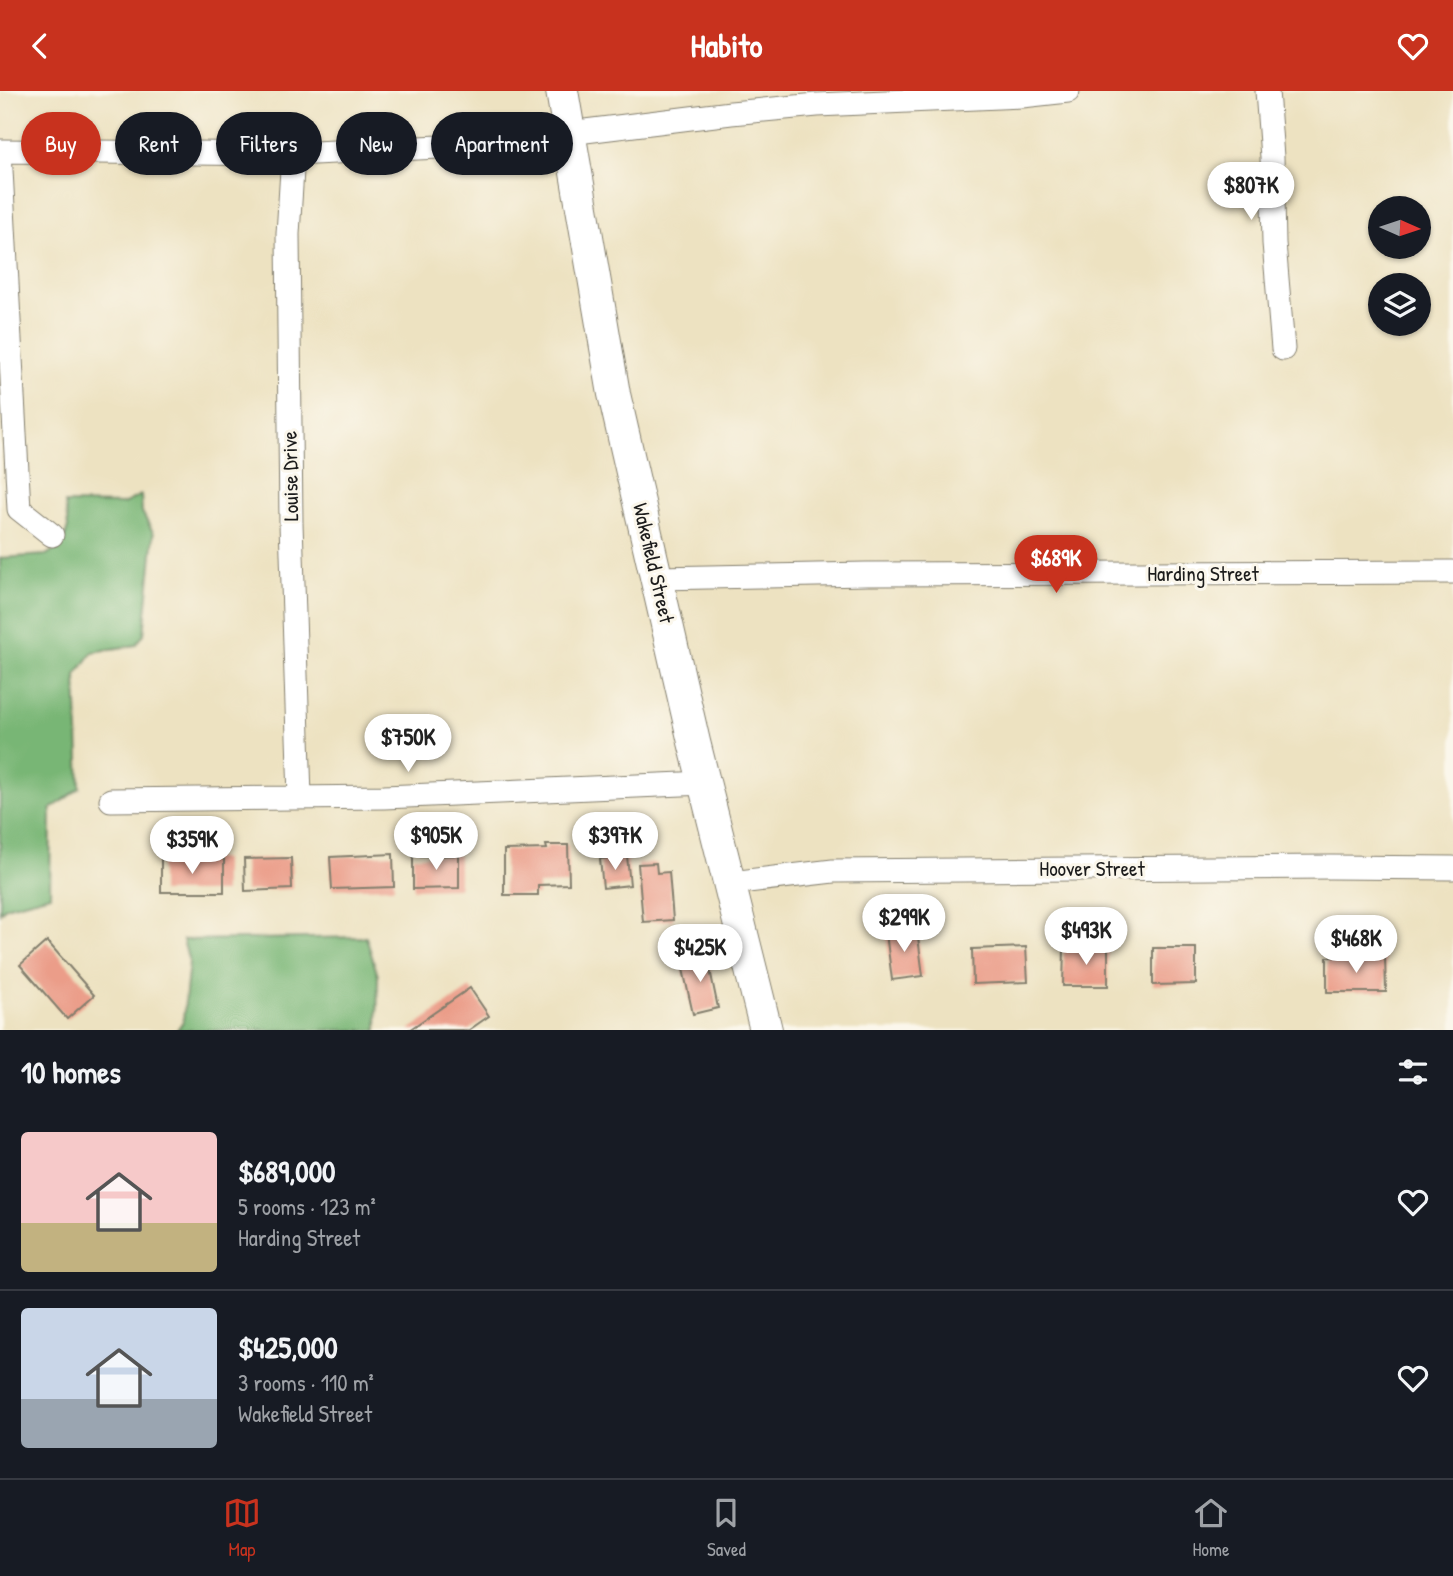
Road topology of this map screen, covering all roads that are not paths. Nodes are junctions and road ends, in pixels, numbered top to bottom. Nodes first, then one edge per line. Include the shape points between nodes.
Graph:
1 (562, 91) edge
2 (1068, 91) edge
3 (1267, 91) edge
4 (816, 98) edge
5 (566, 112) edge
6 (573, 131) edge
7 (431, 147) edge
8 (0, 151) edge
9 (216, 153) edge
10 (322, 153) edge
11 (573, 155) edge
12 (292, 175) edge
13 (1283, 349) dead end
14 (52, 535) dead end
15 (1453, 572) edge
16 (658, 578) junction
17 (705, 783) junction
18 (300, 797) junction
19 (111, 800) dead end
20 (1453, 868) edge
21 (731, 883) junction
22 (766, 1030) edge

1 - 5 street, Wakefield Street
2 - 4 street via 1022,96
3 - 13 street
4 - 6 street
7 - 10 street
8 - 9 street
8 - 14 street via 19,509
11 - 16 street, Wakefield Street via 614,394
12 - 18 street, Louise Drive via 290,482
15 - 16 street, Harding Street
16 - 17 street, Wakefield Street
17 - 18 street
17 - 21 street, Wakefield Street
18 - 19 street
20 - 21 street, Hoover Street via 833,871
21 - 22 street, Wakefield Street

